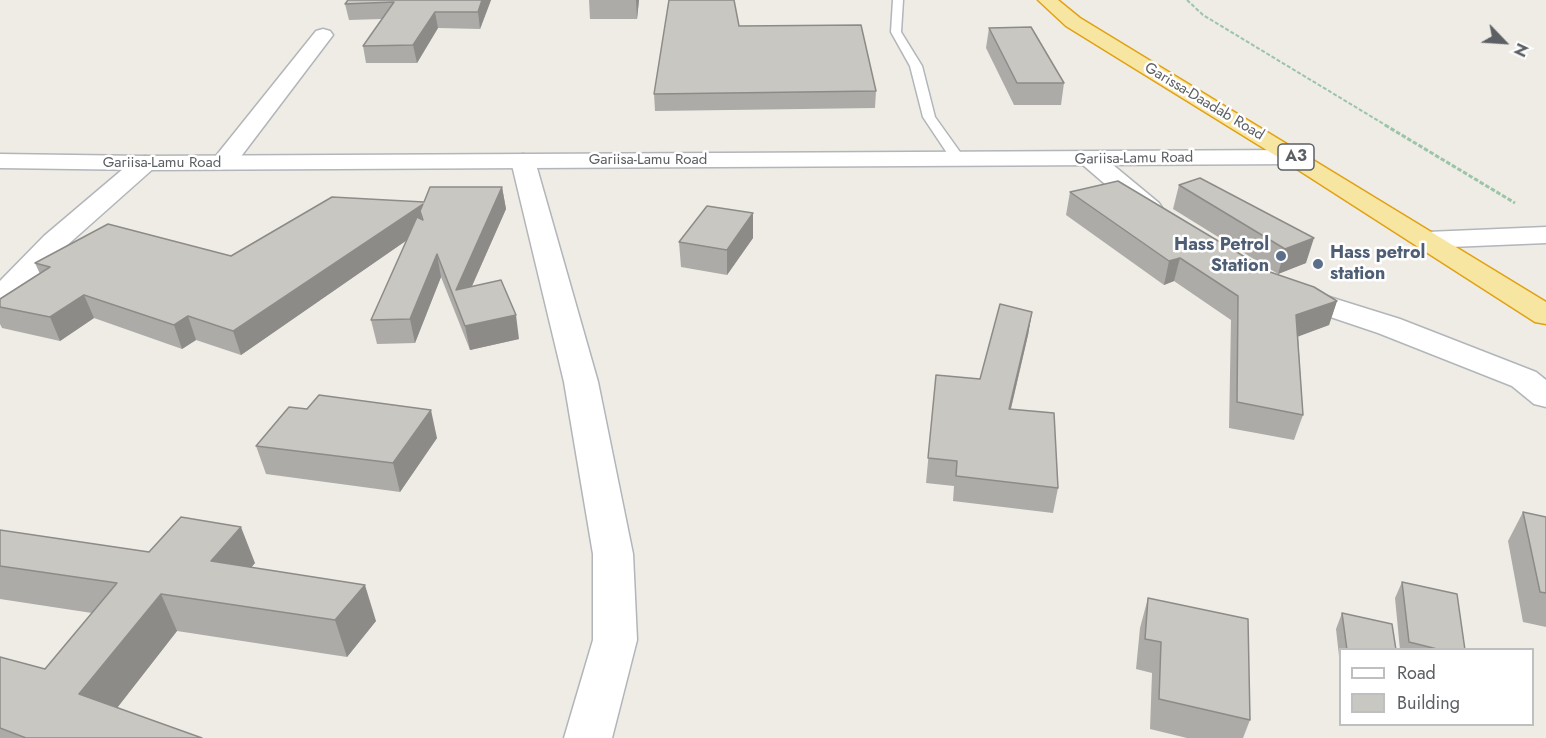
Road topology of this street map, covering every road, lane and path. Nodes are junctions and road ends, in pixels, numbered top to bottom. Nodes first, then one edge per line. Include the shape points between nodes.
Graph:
1 (898, 0) edge
2 (1047, 0) edge
3 (1187, 0) edge
4 (323, 35) dead end
5 (1295, 157) junction
6 (958, 159) junction
7 (1092, 160) junction
8 (0, 161) edge
9 (523, 161) junction
10 (224, 162) junction
11 (145, 164) junction
12 (1516, 203) dead end
13 (1177, 226) edge
14 (1546, 235) edge
15 (1427, 240) junction
16 (1265, 282) edge
17 (0, 298) edge
18 (1546, 315) edge
19 (1546, 397) edge
20 (588, 738) edge

1 - 6 lane via 896,32 916,66 929,117
2 - 5 highway, Garissa-Daadab Road / A3 via 1073,22
3 - 12 path via 1203,15
4 - 10 street
5 - 7 street, Gariisa-Lamu Road
5 - 15 highway, Garissa-Daadab Road / A3
6 - 7 street, Gariisa-Lamu Road
6 - 9 street, Gariisa-Lamu Road
7 - 13 street
8 - 11 street, Gariisa-Lamu Road
9 - 10 street, Gariisa-Lamu Road
9 - 20 street via 581,382 613,554 615,640
10 - 11 street, Gariisa-Lamu Road
11 - 17 street via 54,242
14 - 15 street
15 - 18 highway, Garissa-Daadab Road / A3
16 - 19 street via 1524,379

